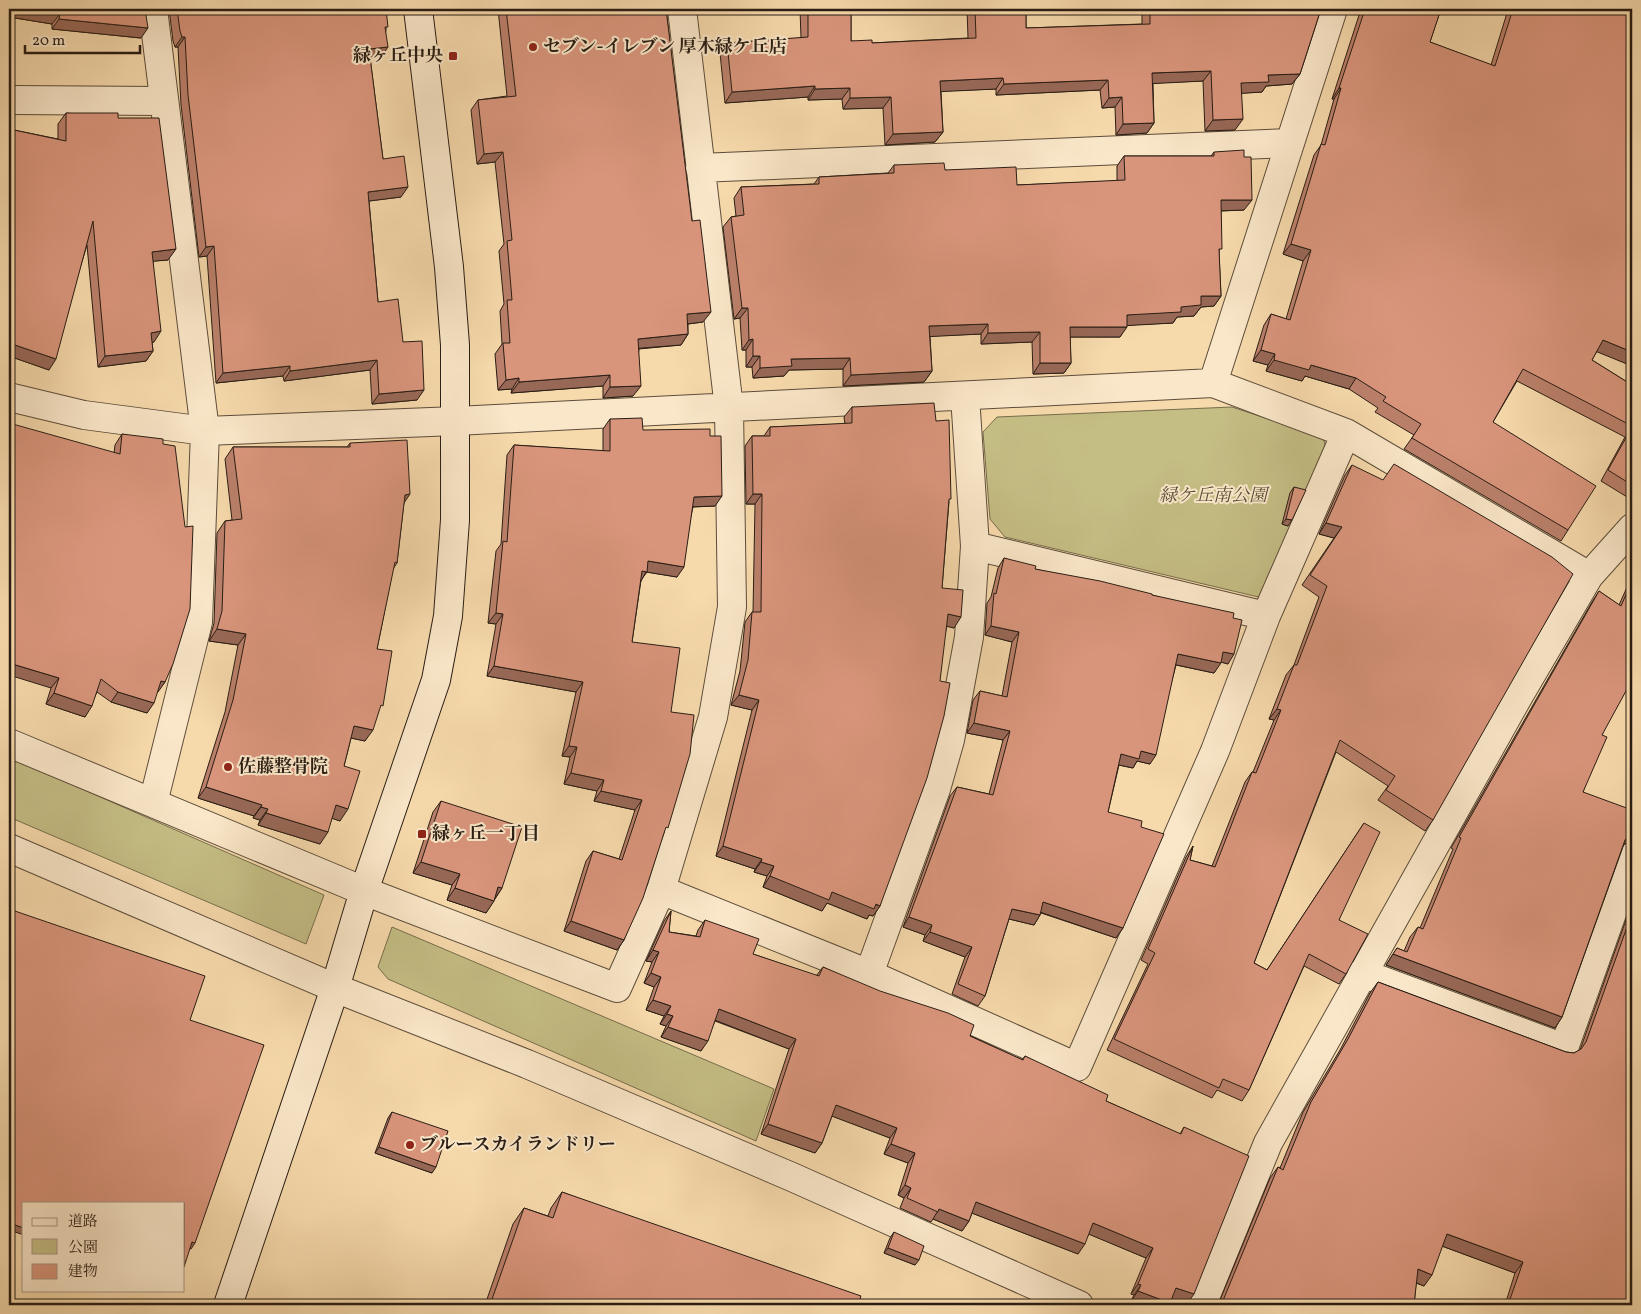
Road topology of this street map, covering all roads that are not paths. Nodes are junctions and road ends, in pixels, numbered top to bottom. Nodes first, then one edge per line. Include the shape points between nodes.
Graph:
1 (153, 9) edge
2 (418, 9) edge
3 (682, 9) edge
4 (1333, 9) edge
5 (9, 100) edge
6 (163, 101) junction
7 (1290, 143) junction
8 (700, 168) junction
9 (1214, 383) junction
10 (965, 396) junction
11 (9, 398) edge
12 (729, 408) junction
13 (456, 421) junction
14 (205, 431) junction
15 (1346, 433) junction
16 (1632, 528) edge
17 (975, 546) junction
18 (1589, 576) junction
19 (1266, 616) junction
20 (9, 743) edge
21 (153, 803) junction
22 (9, 848) edge
23 (1632, 857) edge
24 (662, 890) junction
25 (364, 891) junction
26 (1362, 973) junction
27 (869, 974) junction
28 (334, 988) junction
29 (228, 1305) edge
30 (1079, 1305) edge
31 (1202, 1305) edge

1 - 6 street
2 - 13 street via 449,267
3 - 8 street
4 - 7 street
5 - 6 street
6 - 14 street
7 - 8 street
7 - 9 street
8 - 12 street
9 - 10 street
9 - 15 street
10 - 12 street
10 - 17 street
11 - 14 street via 84,415
12 - 13 street
12 - 24 street via 732,608 713,717
13 - 14 street
13 - 25 street via 455,520 448,616 436,680
14 - 21 street via 198,622
15 - 18 street
15 - 19 street
16 - 18 street
17 - 19 street
17 - 27 street via 968,638 950,740 936,789
18 - 26 street
19 - 27 street via 1214,751 1077,1067
20 - 21 street
21 - 25 street
22 - 28 street
23 - 26 street via 1564,1048
24 - 25 street via 617,988
24 - 27 street
25 - 28 street
26 - 31 street via 1268,1143
28 - 29 street
28 - 30 street via 527,1064

